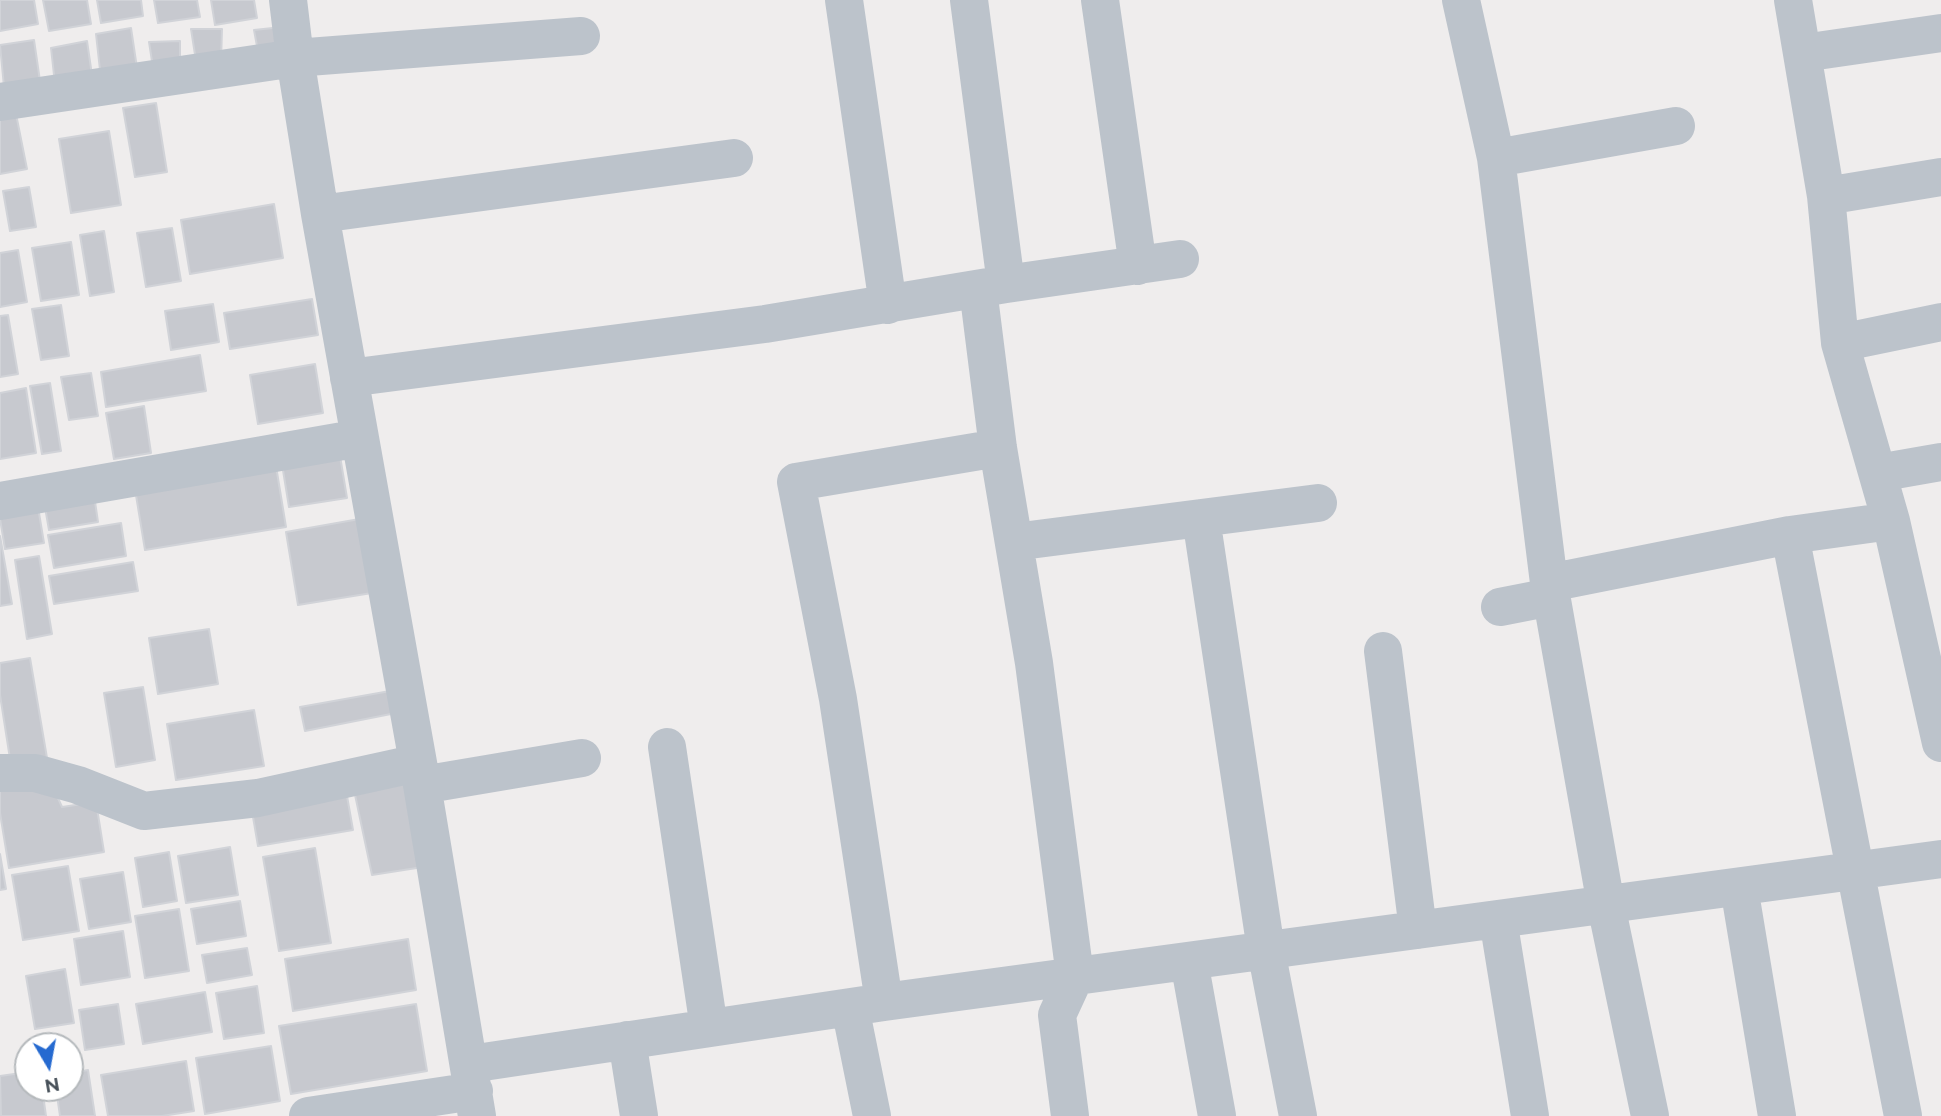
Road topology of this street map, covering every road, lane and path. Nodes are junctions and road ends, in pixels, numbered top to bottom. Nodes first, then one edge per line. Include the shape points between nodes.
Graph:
1 (288, 0) edge
2 (845, 0) edge
3 (970, 0) edge
4 (1100, 0) edge
5 (1461, 0) edge
6 (1793, 0) edge
7 (1941, 33) edge
8 (581, 36) dead end
9 (1803, 53) junction
10 (295, 58) junction
11 (0, 102) edge
12 (1676, 126) dead end
13 (734, 158) dead end
14 (1496, 158) junction
15 (1941, 177) edge
16 (1826, 196) junction
17 (320, 214) junction
18 (1180, 259) dead end
19 (1139, 265) junction
20 (992, 287) junction
21 (888, 305) junction
22 (1941, 322) edge
23 (1840, 343) junction
24 (349, 378) junction
25 (360, 438) junction
26 (998, 448) junction
27 (1941, 462) edge
28 (1878, 473) junction
29 (0, 501) edge
30 (1318, 503) dead end
31 (1201, 518) junction
32 (1891, 521) junction
33 (1790, 535) junction
34 (1014, 542) junction
35 (1550, 590) junction
36 (1500, 607) dead end
37 (1383, 651) dead end
38 (1941, 743) edge
39 (667, 747) dead end
40 (582, 758) dead end
41 (0, 773) edge
42 (420, 774) junction
43 (1941, 859) edge
44 (1856, 871) junction
45 (1739, 887) junction
46 (1606, 905) junction
47 (1498, 919) junction
48 (1418, 930) junction
49 (1266, 950) junction
50 (1189, 961) junction
51 (1075, 976) junction
52 (867, 1004) junction
53 (709, 1028) junction
54 (627, 1040) junction
55 (474, 1090) edge
56 (308, 1116) edge
57 (639, 1116) edge
58 (872, 1116) edge
59 (1070, 1116) edge
60 (1217, 1116) edge
61 (1298, 1116) edge
62 (1531, 1116) edge
63 (1650, 1116) edge
64 (1777, 1116) edge
65 (1903, 1116) edge

1 - 10 street
2 - 21 street
3 - 20 street
4 - 19 street
5 - 14 street
6 - 9 street
7 - 9 street
8 - 10 street
9 - 16 street
10 - 11 street
10 - 17 street
12 - 14 street
13 - 17 street
14 - 35 street
15 - 16 street
16 - 23 street
17 - 24 street
18 - 19 street
19 - 20 street
20 - 21 street
20 - 26 street
21 - 24 street
22 - 23 street
23 - 28 street
24 - 25 street
25 - 29 street
25 - 42 street
26 - 34 street
26 - 52 street via 796,481 838,699
27 - 28 street
28 - 32 street
30 - 31 street
31 - 34 street
31 - 49 street
32 - 33 street
32 - 38 street
33 - 35 street
33 - 44 street
34 - 51 street
35 - 36 street
35 - 46 street
37 - 48 street
39 - 53 street
40 - 42 street
41 - 42 street via 35,773 144,811
42 - 55 street
43 - 44 street
44 - 45 street
44 - 65 street
45 - 46 street
45 - 64 street
46 - 47 street
46 - 63 street
47 - 48 street
47 - 62 street
48 - 49 street
49 - 50 street
49 - 61 street
50 - 51 street
50 - 60 street
51 - 52 street
51 - 59 street via 1057,1015
52 - 53 street
52 - 58 street
53 - 54 street
54 - 55 street
54 - 57 street
55 - 56 street

